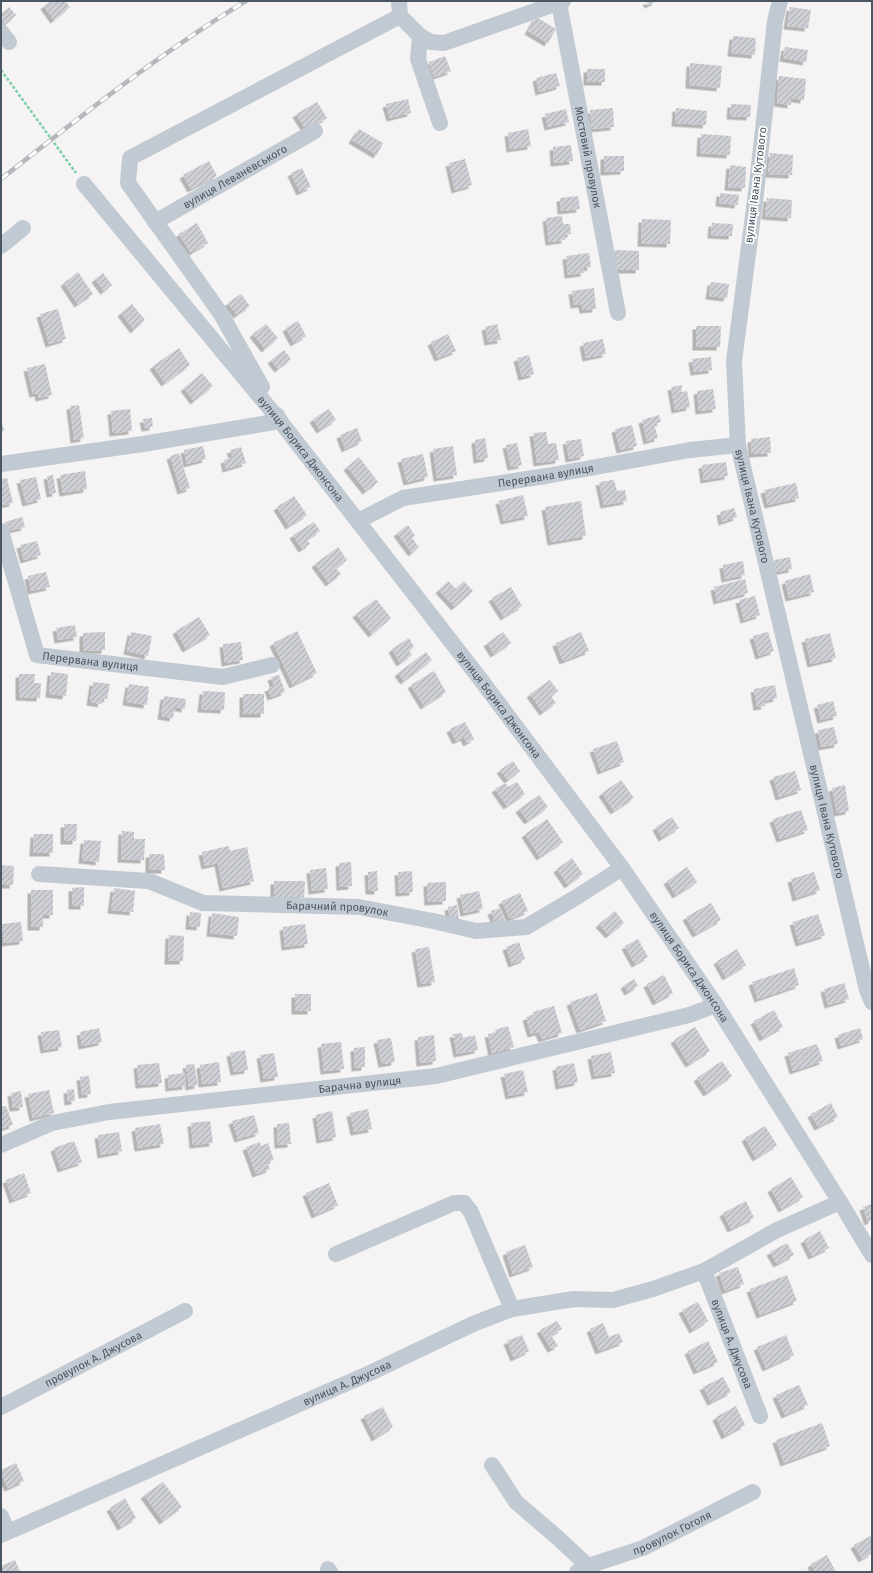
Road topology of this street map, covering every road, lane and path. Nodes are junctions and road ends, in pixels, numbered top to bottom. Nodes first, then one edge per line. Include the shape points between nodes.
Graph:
1 (780, 1) edge
2 (561, 2) edge
3 (399, 9) edge
4 (420, 36) junction
5 (1, 70) edge
6 (440, 123) dead end
7 (315, 131) dead end
8 (84, 184) joint
9 (155, 222) junction
10 (23, 228) dead end
11 (1, 246) edge
12 (618, 313) dead end
13 (280, 421) junction
14 (738, 445) junction
15 (1, 464) edge
16 (358, 521) junction
17 (1, 531) edge
18 (272, 665) dead end
19 (622, 868) junction
20 (39, 874) dead end
21 (872, 1002) edge
22 (716, 1006) junction
23 (1, 1145) edge
24 (840, 1202) junction
25 (336, 1254) dead end
26 (872, 1255) edge
27 (704, 1271) junction
28 (512, 1309) junction
29 (185, 1312) dead end
30 (1, 1407) edge
31 (760, 1416) dead end
32 (492, 1465) dead end
33 (753, 1492) dead end
34 (1, 1516) edge
35 (4, 1533) edge
36 (582, 1569) edge

1 - 14 street, вулиця Івана Кутового via 775,21 734,361
2 - 4 street via 444,43 430,42
2 - 12 street, Мостовий провулок
3 - 4 street
3 - 9 street via 130,158 128,183
4 - 6 street via 418,59
5 - 8 path
7 - 9 street, вулиця Леваневського
8 - 13 street, вулиця Бориса Джонсона
9 - 13 street via 221,314
10 - 11 street
13 - 15 street
13 - 16 street, вулиця Бориса Джонсона
14 - 16 street, Перервана вулиця via 690,450 403,498
14 - 21 street, вулиця Івана Кутового via 867,990
16 - 19 street, вулиця Бориса Джонсона
17 - 18 street, Перервана вулиця via 36,655 223,677
19 - 20 street, Барачний провулок via 526,927 476,931 359,907 203,903 149,881
19 - 22 street, вулиця Бориса Джонсона
22 - 23 street, Барачна вулиця via 436,1076 109,1112 52,1123
22 - 24 street, вулиця Бориса Джонсона
24 - 26 street, вулиця Бориса Джонсона
24 - 27 street, вулиця А. Джусова via 777,1230
25 - 28 street via 454,1203 464,1203 471,1212
27 - 28 street, вулиця А. Джусова via 613,1300 574,1299
27 - 31 street, вулиця А. Джусова
28 - 35 street, вулиця А. Джусова via 473,1324 362,1376
29 - 30 street, провулок А. Джусова
32 - 36 street, провулок Гоголя via 516,1502 558,1538
33 - 36 street, провулок Гоголя via 643,1548
34 - 35 street

